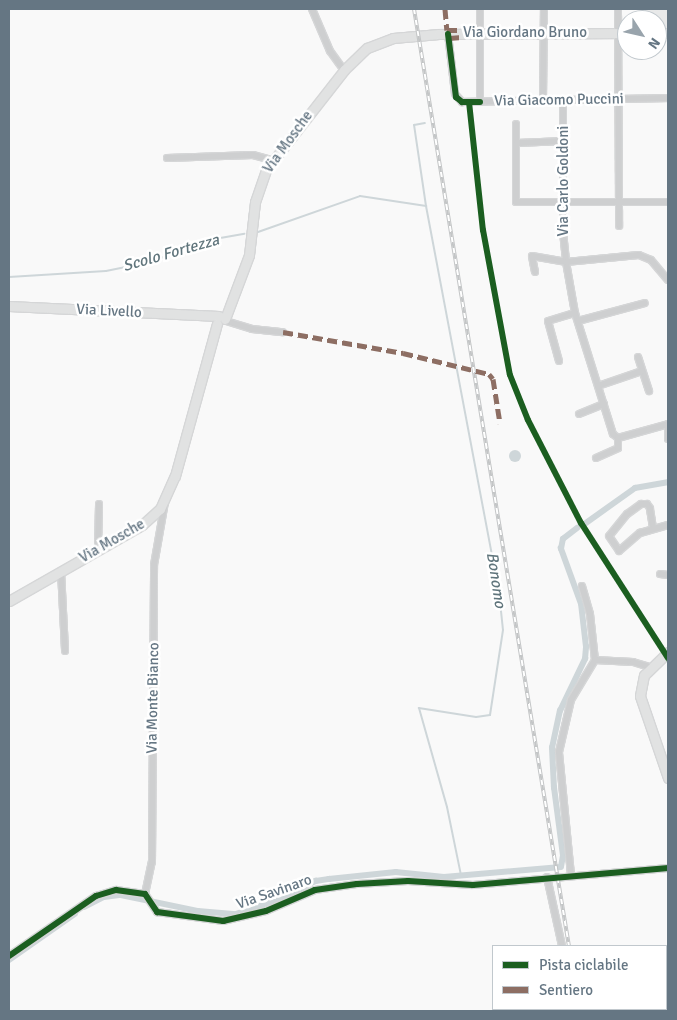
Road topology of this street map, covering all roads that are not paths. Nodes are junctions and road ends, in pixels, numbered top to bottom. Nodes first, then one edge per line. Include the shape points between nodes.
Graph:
1 (312, 9) edge
2 (480, 9) edge
3 (544, 9) edge
4 (544, 33) junction
5 (617, 33) edge
6 (448, 34) junction
7 (480, 34) junction
8 (622, 60) edge
9 (344, 70) junction
10 (668, 98) edge
11 (620, 99) junction
12 (543, 100) junction
13 (563, 100) junction
14 (480, 102) junction
15 (516, 124) dead end
16 (564, 141) junction
17 (517, 143) junction
18 (167, 158) dead end
19 (268, 159) dead end
20 (562, 202) junction
21 (619, 202) junction
22 (668, 202) edge
23 (619, 226) dead end
24 (566, 262) junction
25 (535, 272) dead end
26 (668, 280) edge
27 (645, 303) dead end
28 (9, 306) edge
29 (576, 313) junction
30 (222, 320) junction
31 (578, 321) junction
32 (283, 332) dead end
33 (638, 357) dead end
34 (558, 361) dead end
35 (642, 370) junction
36 (598, 386) junction
37 (649, 391) dead end
38 (604, 404) junction
39 (579, 414) dead end
40 (668, 424) edge
41 (618, 438) junction
42 (668, 439) edge
43 (596, 458) dead end
44 (165, 502) junction
45 (99, 504) dead end
46 (668, 524) edge
47 (653, 528) junction
48 (98, 549) junction
49 (61, 571) junction
50 (660, 574) dead end
51 (668, 575) edge
52 (582, 586) dead end
53 (9, 601) edge
54 (65, 651) dead end
55 (668, 652) edge
56 (595, 660) junction
57 (649, 667) junction
58 (668, 778) edge
59 (668, 868) edge
60 (571, 875) junction
61 (546, 877) junction
62 (149, 900) junction
63 (562, 945) edge
64 (9, 956) edge

1 - 9 street via 330,51
2 - 7 street
3 - 4 street
4 - 5 main road, Via Giordano Bruno
4 - 7 main road, Via Giordano Bruno
4 - 12 street
6 - 7 main road, Via Giordano Bruno
6 - 9 main road, Via Giordano Bruno via 383,40 362,52
6 - 14 street, Via Giacomo Puccini via 456,97 462,102
7 - 14 street
8 - 11 street
9 - 30 main road, Via Mosche via 261,179 249,255
10 - 11 street, Via Giacomo Puccini
11 - 13 street, Via Giacomo Puccini
11 - 21 street
12 - 13 street, Via Giacomo Puccini
12 - 14 street, Via Giacomo Puccini
13 - 16 street, Via Carlo Goldoni
15 - 17 street
16 - 17 street
16 - 20 street, Via Carlo Goldoni
17 - 20 street via 516,202
18 - 19 street via 253,155
20 - 21 street
20 - 24 street, Via Carlo Goldoni
21 - 22 street
21 - 23 street
24 - 25 street via 532,256
24 - 26 street via 639,255 651,260
24 - 29 street, Via Carlo Goldoni
27 - 31 street
28 - 30 main road, Via Livello
29 - 31 street, Via Carlo Goldoni
29 - 34 street via 548,321
30 - 32 street
30 - 44 main road, Via Mosche via 202,374
31 - 36 street, Via Carlo Goldoni
33 - 35 street
35 - 36 street
35 - 37 street
36 - 38 street, Via Carlo Goldoni
38 - 39 street
38 - 41 street, Via Carlo Goldoni via 613,434
40 - 41 street
40 - 42 street
41 - 43 street via 618,448
44 - 48 main road, Via Mosche via 142,525
44 - 62 street, Via Monte Bianco via 154,565
45 - 48 street
46 - 47 street
47 - 47 street via 650,508 641,504 627,514 609,536 619,551 640,533
48 - 49 main road, Via Mosche
49 - 53 main road, Via Mosche
49 - 54 street
50 - 51 street
52 - 56 street via 590,614
55 - 57 main road
56 - 57 street via 633,662
56 - 60 street via 571,700 559,752
57 - 58 main road via 640,696
59 - 60 street, Via Savinaro
60 - 61 street, Via Savinaro
61 - 62 street, Via Savinaro via 473,885 408,882 323,889 266,911 223,921 161,913
61 - 63 street
62 - 64 street, Via Savinaro via 116,890 96,896

